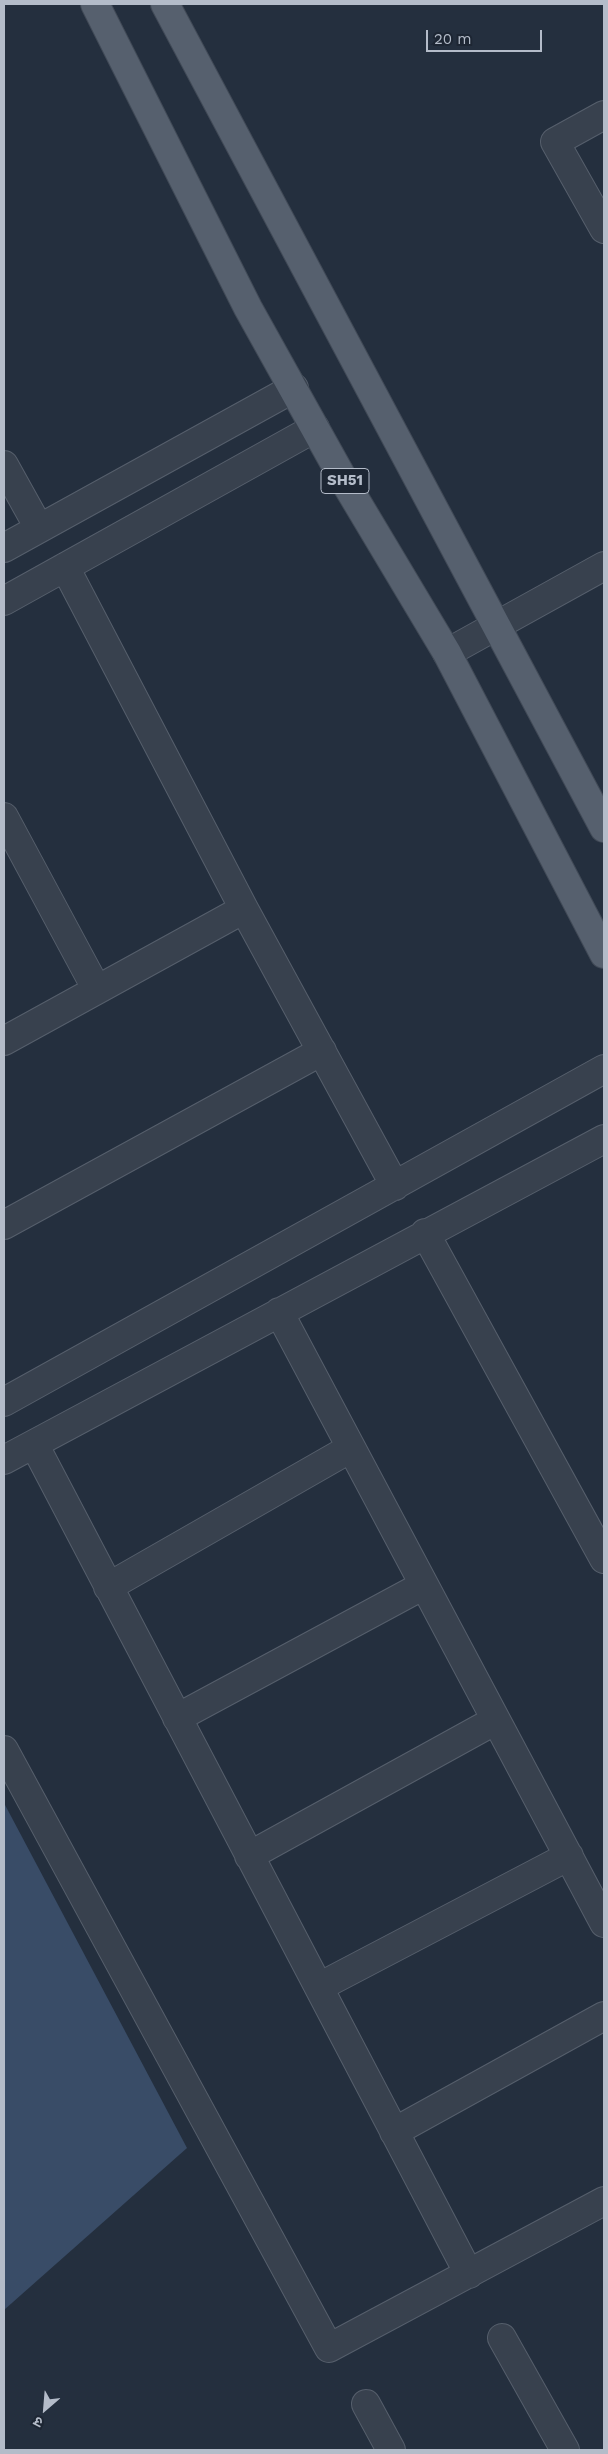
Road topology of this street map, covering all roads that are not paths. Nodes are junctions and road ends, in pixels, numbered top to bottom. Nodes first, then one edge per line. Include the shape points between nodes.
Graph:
1 (95, 4) edge
2 (166, 4) edge
3 (604, 116) edge
4 (604, 229) edge
5 (294, 388) junction
6 (315, 428) junction
7 (4, 465) edge
8 (39, 528) junction
9 (4, 548) edge
10 (604, 566) edge
11 (64, 567) junction
12 (4, 601) edge
13 (498, 626) junction
14 (446, 653) junction
15 (604, 828) edge
16 (7, 833) edge
17 (244, 909) junction
18 (604, 954) edge
19 (97, 990) junction
20 (4, 1041) edge
21 (322, 1051) junction
22 (604, 1069) edge
23 (604, 1139) edge
24 (395, 1186) junction
25 (4, 1225) edge
26 (425, 1233) junction
27 (279, 1312) junction
28 (4, 1402) edge
29 (34, 1444) junction
30 (351, 1448) junction
31 (4, 1460) edge
32 (604, 1559) edge
33 (424, 1585) junction
34 (108, 1586) junction
35 (177, 1718) junction
36 (496, 1720) junction
37 (4, 1750) edge
38 (249, 1856) junction
39 (569, 1856) junction
40 (604, 1922) edge
41 (319, 1987) junction
42 (604, 2016) edge
43 (394, 2132) junction
44 (604, 2201) edge
45 (469, 2274) junction
46 (502, 2338) dead end
47 (366, 2404) dead end
48 (391, 2450) edge
49 (565, 2450) edge

1 - 5 main road, SH51 via 248,308
2 - 13 main road
3 - 4 street via 556,142
5 - 6 main road, SH51
5 - 8 street
6 - 11 street
6 - 14 main road, SH51
7 - 8 street
8 - 9 street
10 - 13 street
11 - 12 street
11 - 17 street
13 - 14 street
13 - 15 main road
14 - 18 main road, SH51
16 - 19 street
17 - 19 street
17 - 21 street
19 - 20 street
21 - 24 street
21 - 25 street
22 - 24 street
23 - 26 street
24 - 28 street
26 - 27 street
26 - 32 street
27 - 29 street
27 - 30 street
29 - 31 street
29 - 34 street
30 - 33 street
30 - 34 street
33 - 35 street
33 - 36 street
34 - 35 street
35 - 38 street
36 - 38 street
36 - 39 street
37 - 45 street via 329,2348
38 - 41 street
39 - 40 street
39 - 41 street
41 - 43 street
42 - 43 street
43 - 45 street
44 - 45 street
46 - 49 street
47 - 48 street

